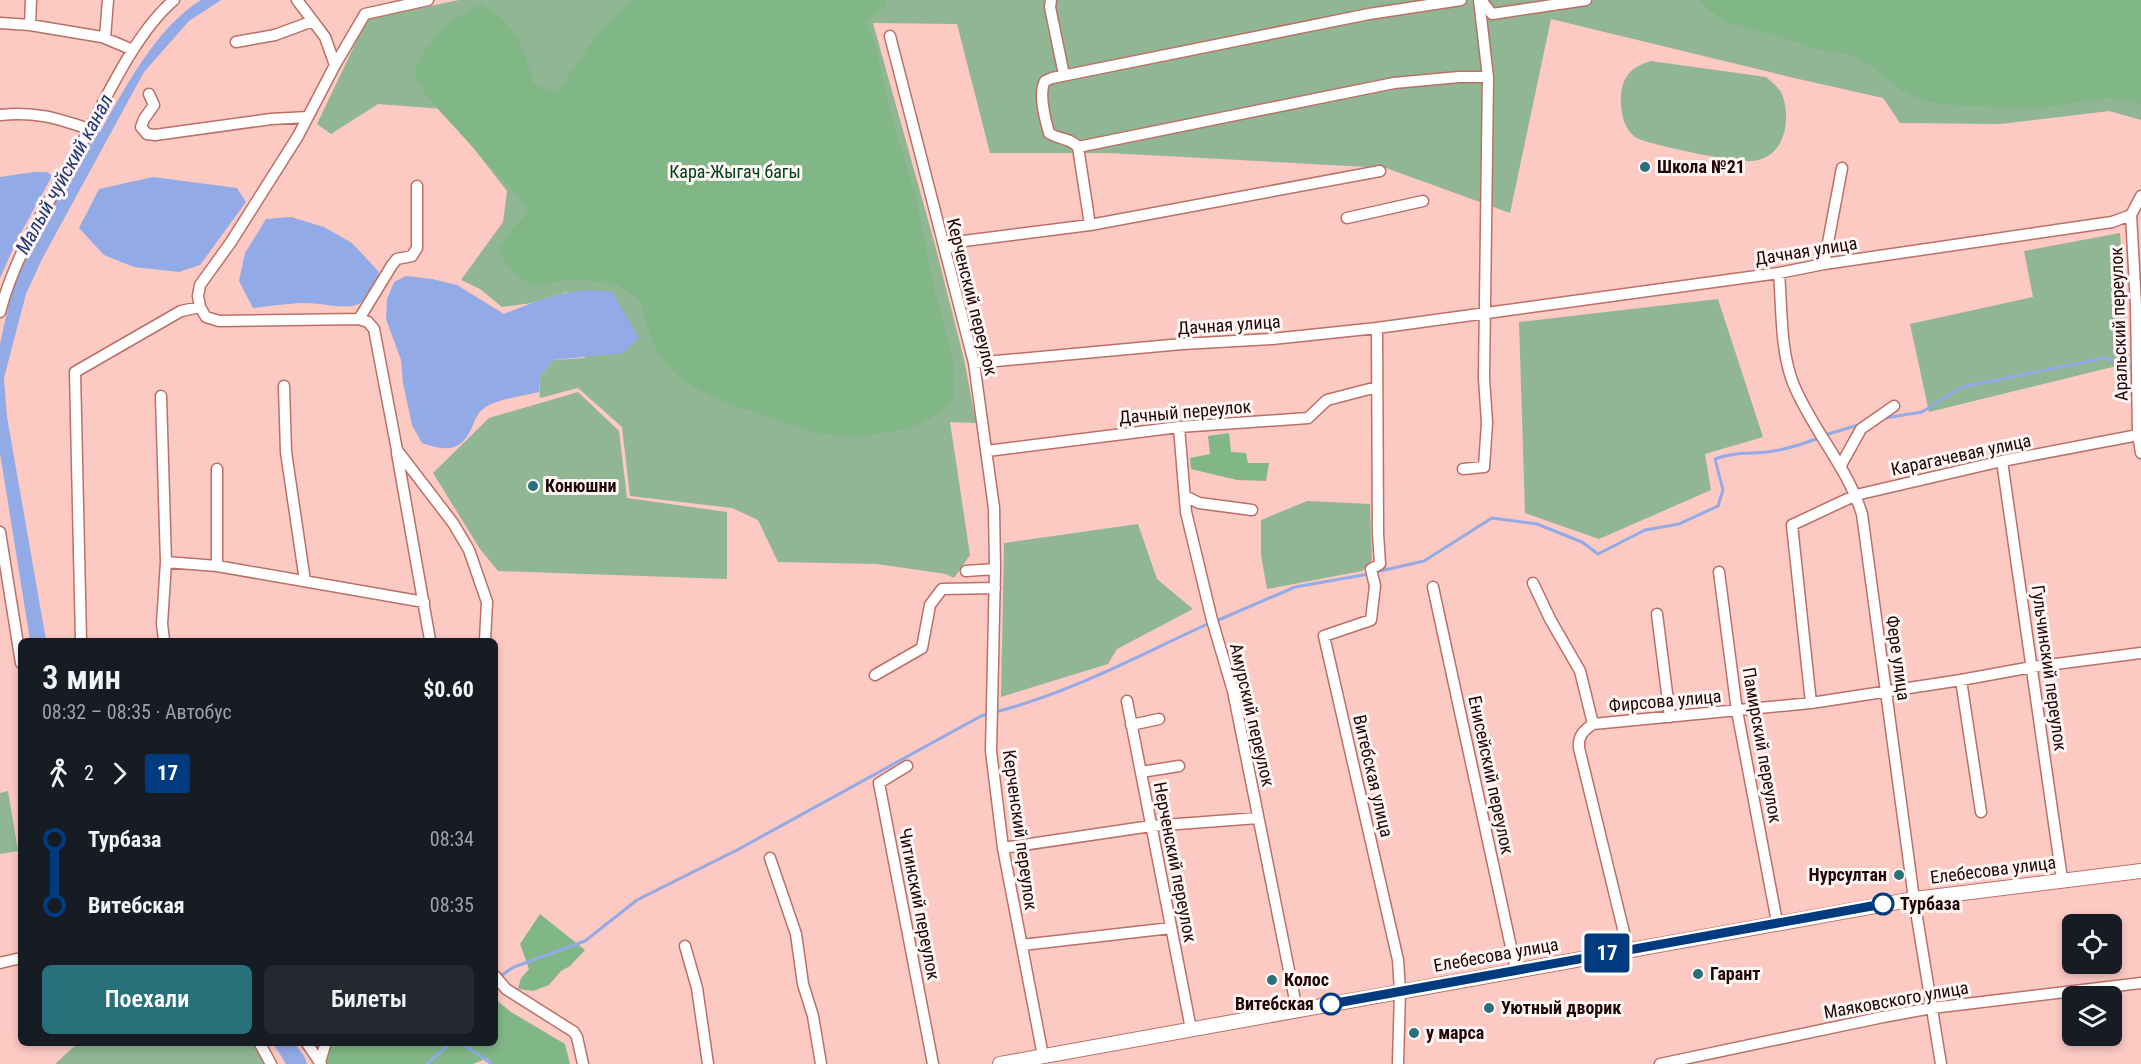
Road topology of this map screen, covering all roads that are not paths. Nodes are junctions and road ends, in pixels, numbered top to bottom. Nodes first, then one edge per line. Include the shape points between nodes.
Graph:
1 (31, 0) edge
2 (108, 0) edge
3 (174, 0) edge
4 (297, 0) edge
5 (428, 0) edge
6 (1051, 0) edge
7 (1461, 0) edge
8 (1480, 0) edge
9 (1586, 0) edge
10 (313, 21) junction
11 (0, 22) edge
12 (30, 25) junction
13 (890, 36) dead end
14 (105, 38) junction
15 (236, 42) dead end
16 (134, 50) junction
17 (335, 65) junction
18 (1064, 75) junction
19 (1488, 77) junction
20 (149, 94) dead end
21 (0, 115) edge
22 (308, 117) junction
23 (89, 129) junction
24 (1078, 147) junction
25 (1842, 168) dead end
26 (1380, 171) dead end
27 (417, 186) dead end
28 (2141, 196) edge
29 (1423, 201) dead end
30 (2131, 215) junction
31 (1347, 218) dead end
32 (1090, 225) junction
33 (945, 251) junction
34 (1824, 264) junction
35 (1779, 273) junction
36 (200, 307) junction
37 (0, 312) edge
38 (1486, 314) junction
39 (359, 319) junction
40 (1377, 328) junction
41 (974, 363) junction
42 (284, 386) dead end
43 (1377, 387) junction
44 (161, 396) dead end
45 (1894, 406) dead end
46 (1179, 427) junction
47 (2139, 434) edge
48 (397, 450) junction
49 (987, 451) junction
50 (2141, 453) edge
51 (2002, 461) junction
52 (1841, 465) junction
53 (217, 469) dead end
54 (1462, 470) dead end
55 (1856, 495) junction
56 (1185, 496) junction
57 (1252, 510) dead end
58 (0, 532) edge
59 (166, 562) junction
60 (217, 566) junction
61 (995, 569) junction
62 (966, 571) dead end
63 (1719, 572) dead end
64 (305, 581) junction
65 (1533, 583) dead end
66 (1433, 587) dead end
67 (995, 588) junction
68 (424, 602) junction
69 (1658, 614) dead end
70 (81, 638) edge
71 (164, 638) edge
72 (430, 638) edge
73 (485, 638) edge
74 (18, 644) edge
75 (2141, 653) edge
76 (2032, 667) junction
77 (875, 675) dead end
78 (1961, 680) junction
79 (1886, 692) junction
80 (1127, 701) dead end
81 (1811, 703) junction
82 (1737, 711) junction
83 (1671, 717) junction
84 (1159, 719) dead end
85 (1593, 724) junction
86 (1131, 725) junction
87 (906, 766) dead end
88 (1179, 766) dead end
89 (1141, 772) junction
90 (1981, 812) dead end
91 (1258, 818) junction
92 (1151, 826) junction
93 (1003, 848) junction
94 (770, 858) dead end
95 (2141, 871) edge
96 (2062, 879) junction
97 (1914, 899) junction
98 (1777, 922) junction
99 (1171, 928) junction
100 (1022, 945) junction
101 (685, 946) dead end
102 (1628, 950) junction
103 (18, 959) edge
104 (0, 963) edge
105 (1516, 970) junction
106 (498, 980) edge
107 (2141, 983) edge
108 (1400, 991) junction
109 (1932, 1008) junction
110 (1297, 1010) junction
111 (1191, 1029) junction
112 (261, 1046) edge
113 (309, 1046) edge
114 (325, 1046) edge
115 (1039, 1059) edge
116 (320, 1063) edge
117 (272, 1064) edge
118 (583, 1064) edge
119 (708, 1064) edge
120 (821, 1064) edge
121 (933, 1064) edge
122 (1000, 1064) edge
123 (1398, 1064) edge
124 (1660, 1064) edge
125 (1941, 1064) edge

1 - 12 street
2 - 14 street
3 - 16 street
4 - 10 street
5 - 17 street via 364,14
6 - 18 street
7 - 18 street via 1369,14
8 - 9 street via 1492,14
8 - 19 street
10 - 15 street via 275,35
10 - 17 street via 325,37
11 - 12 street
12 - 14 street
13 - 33 street, Керченский переулок
14 - 16 street
16 - 23 street
17 - 22 street
18 - 24 street via 1044,82 1045,115 1051,135 1071,140
19 - 24 street via 1394,83
19 - 38 street
20 - 22 street via 154,105 141,127 147,134
21 - 23 street via 23,112 57,117
22 - 36 street via 200,285
23 - 37 street via 15,266
24 - 32 street
25 - 34 street
26 - 32 street
27 - 39 street via 417,248 412,256 397,259 392,265
28 - 30 street
29 - 31 street
30 - 34 street, Дачная улица via 2112,222
30 - 47 street, Аральский переулок
32 - 33 street via 956,242
33 - 41 street, Керченский переулок
34 - 35 street, Дачная улица
35 - 38 street, Дачная улица
35 - 52 street, Фере улица via 1785,346 1793,382
36 - 39 street via 206,316 219,321
36 - 70 street via 181,311 75,372
38 - 40 street, Дачная улица
38 - 54 street via 1484,467
39 - 48 street via 374,329
40 - 41 street, Дачная улица
40 - 43 street
41 - 49 street, Керченский переулок
42 - 64 street via 286,452
43 - 46 street, Дачный переулок via 1327,400 1308,418
43 - 108 street, Витебская улица via 1380,564 1371,569 1375,586 1371,620 1324,636 1398,960
44 - 59 street
45 - 52 street via 1861,429
46 - 49 street, Дачный переулок
46 - 56 street, Амурский переулок
47 - 50 street, Аральский переулок
47 - 51 street, Карагачевая улица
48 - 68 street
48 - 73 street via 469,550 488,602
49 - 61 street, Керченский переулок via 994,508
51 - 55 street, Карагачевая улица
51 - 76 street, Гульчинский переулок
52 - 55 street, Фере улица
53 - 60 street
55 - 79 street, Фере улица via 1862,514
55 - 81 street, Карагачевая улица via 1792,525
56 - 57 street via 1199,503
56 - 91 street, Амурский переулок via 1198,568 1233,691
58 - 74 street
59 - 60 street
59 - 71 street
60 - 64 street
61 - 62 street
61 - 67 street, Керченский переулок
63 - 82 street, Памирский переулок
64 - 68 street
65 - 85 street, Фирсова улица via 1580,671
66 - 105 street, Енисейский переулок
67 - 77 street via 942,589 930,605 922,648
67 - 93 street, Керченский переулок via 991,751
68 - 72 street
69 - 83 street
75 - 76 street, Фирсова улица
76 - 78 street, Фирсова улица
76 - 96 street, Гульчинский переулок
78 - 79 street, Фирсова улица
78 - 90 street
79 - 81 street, Фирсова улица
79 - 97 street, Фере улица
80 - 86 street, Нерченский переулок
81 - 82 street, Фирсова улица
82 - 83 street, Фирсова улица
82 - 98 street, Памирский переулок
83 - 85 street, Фирсова улица
84 - 86 street
85 - 102 street, Фирсова улица via 1582,732 1579,748
86 - 89 street, Нерченский переулок
87 - 121 street, Читинский переулок via 879,783
88 - 89 street
89 - 92 street, Нерченский переулок
91 - 92 street
91 - 110 street, Амурский переулок
92 - 93 street
92 - 99 street, Нерченский переулок
93 - 100 street, Керченский переулок
94 - 120 street via 796,934
95 - 96 main road, Елебесова улица
96 - 97 main road, Елебесова улица
97 - 98 main road, Елебесова улица
97 - 109 street, Фере улица
98 - 102 main road, Елебесова улица
99 - 100 street
99 - 111 street, Нерченский переулок
100 - 115 street, Керченский переулок
101 - 119 street via 697,988
102 - 105 main road, Елебесова улица
103 - 104 street
105 - 108 main road, Елебесова улица
106 - 118 street via 506,989 574,1032
107 - 109 street, Маяковского улица
108 - 110 main road, Елебесова улица
108 - 123 street, Витебская улица
109 - 124 street, Маяковского улица
109 - 125 street, Фере улица
110 - 111 main road, Елебесова улица
111 - 115 main road, Елебесова улица
112 - 117 street
113 - 116 street
114 - 116 street
115 - 122 main road, Елебесова улица

